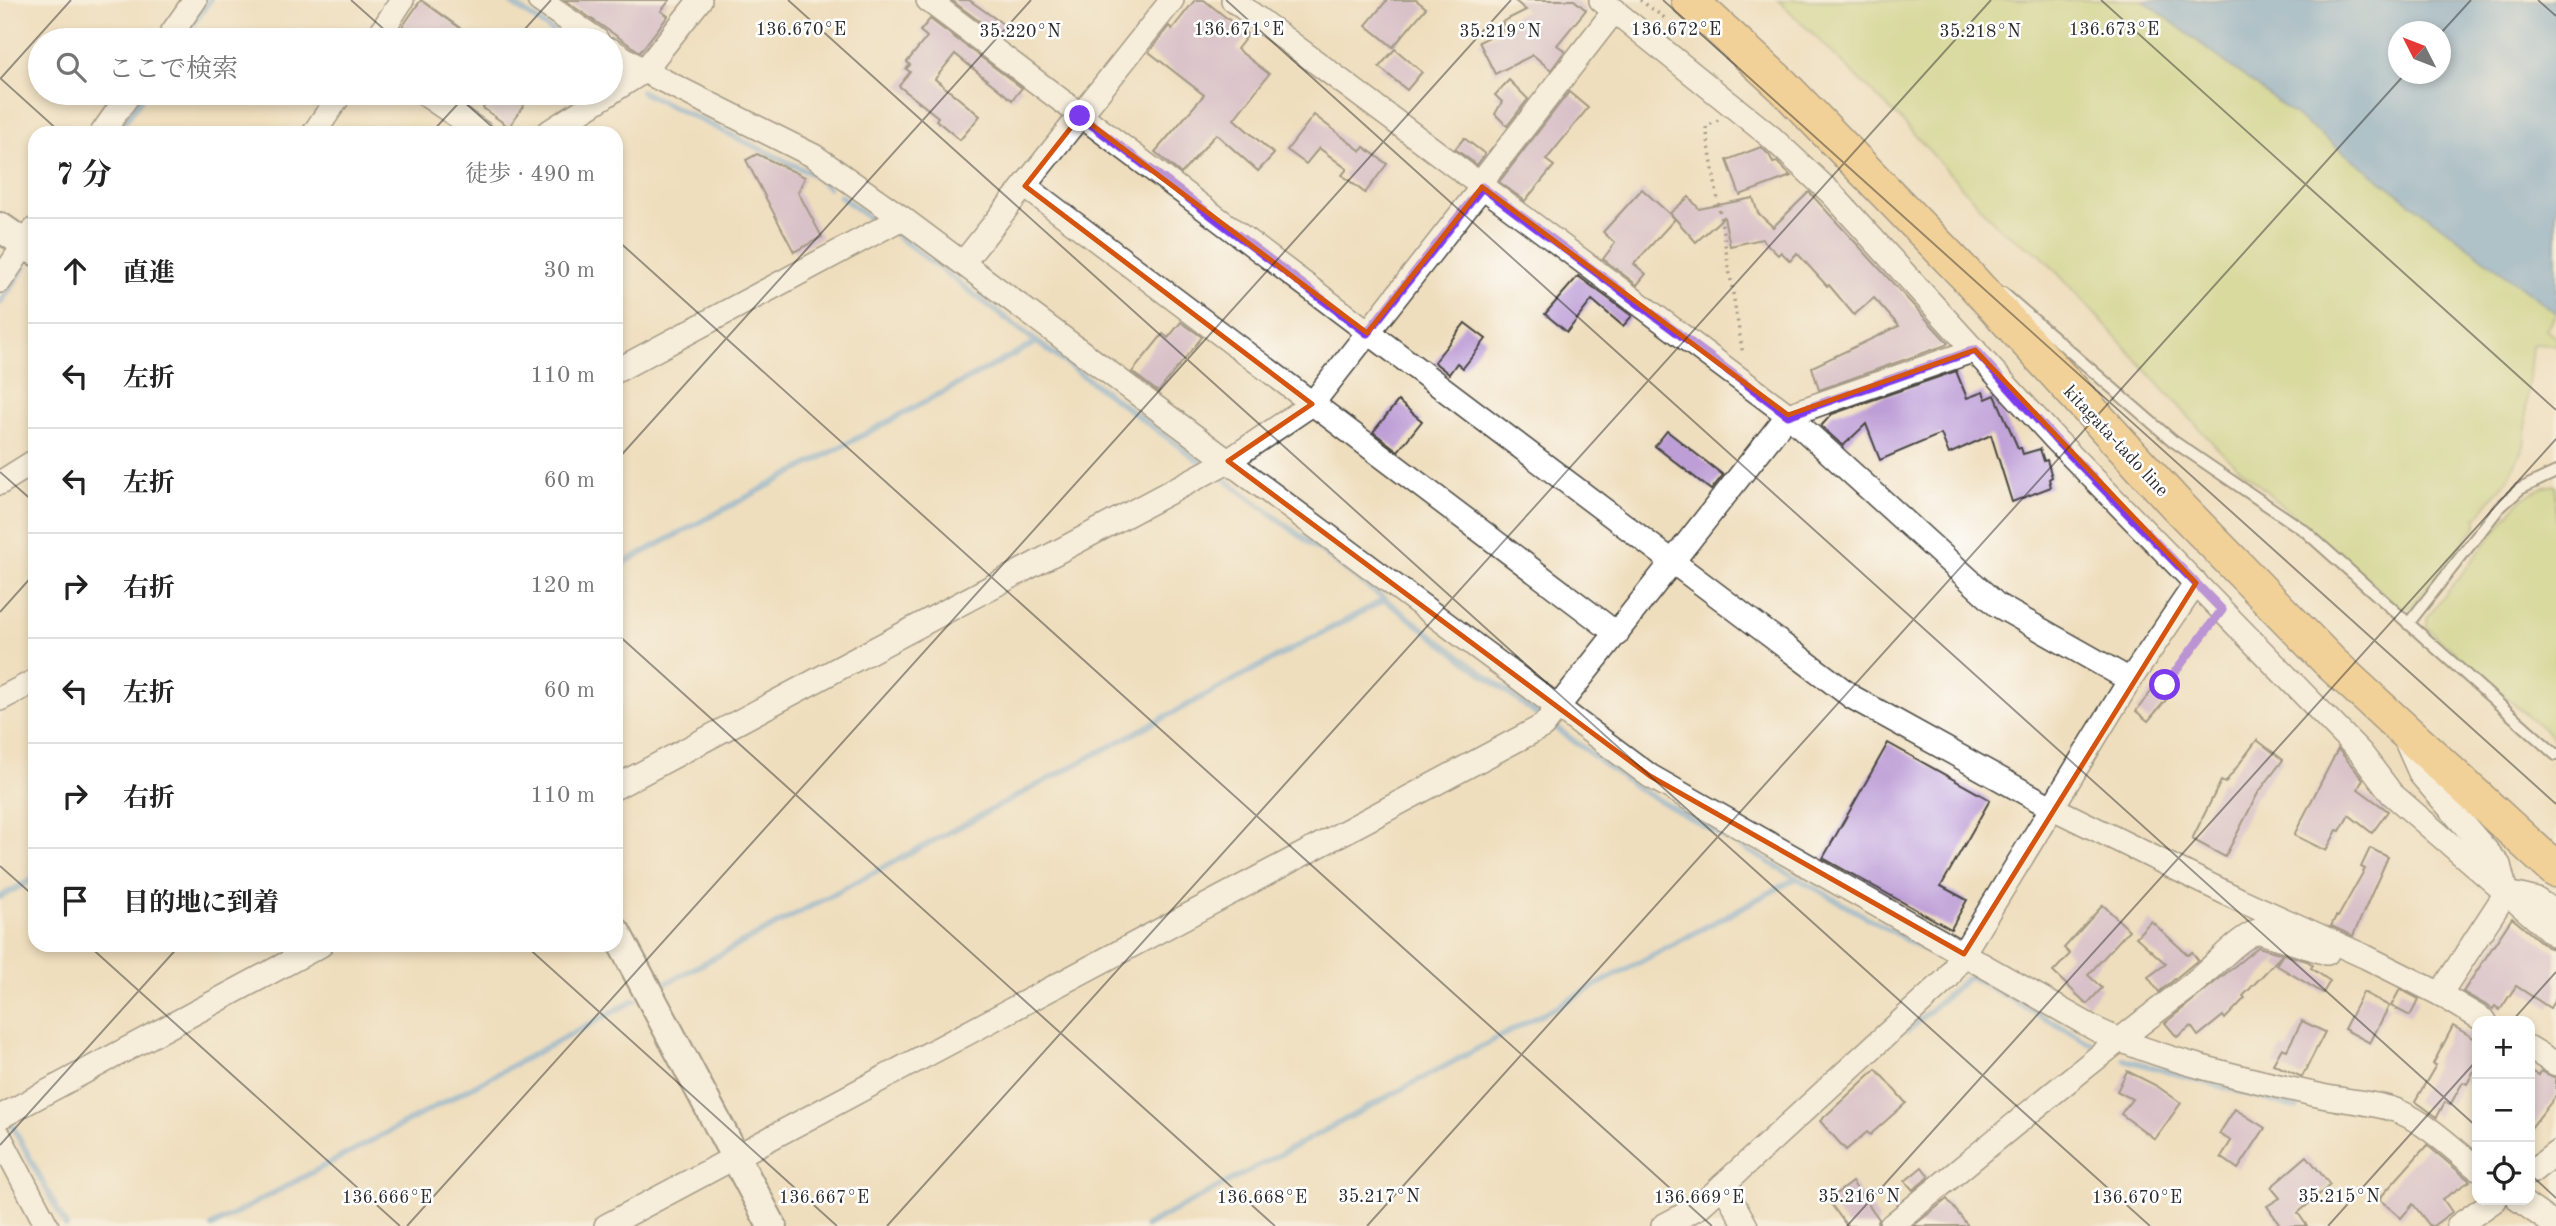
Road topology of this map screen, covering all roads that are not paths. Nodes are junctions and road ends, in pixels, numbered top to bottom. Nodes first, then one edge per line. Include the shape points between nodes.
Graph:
1 (195, 0) edge
2 (402, 0) edge
3 (539, 0) edge
4 (700, 0) edge
5 (928, 0) edge
6 (1172, 0) edge
7 (1233, 0) edge
8 (1689, 0) edge
9 (1608, 5) edge
10 (175, 28) edge
11 (384, 28) edge
12 (580, 28) edge
13 (623, 58) edge
14 (644, 71) junction
15 (623, 84) edge
16 (122, 105) edge
17 (333, 105) edge
18 (441, 105) edge
19 (590, 105) edge
20 (1080, 116) junction
21 (107, 126) edge
22 (319, 126) edge
23 (472, 126) edge
24 (558, 126) edge
25 (1025, 186) junction
26 (1480, 186) junction
27 (902, 218) junction
28 (0, 227) edge
29 (28, 240) edge
30 (28, 247) edge
31 (963, 263) junction
32 (1968, 277) junction
33 (0, 281) edge
34 (1367, 333) junction
35 (1975, 350) junction
36 (623, 366) edge
37 (1311, 404) junction
38 (1788, 415) junction
39 (1228, 461) junction
40 (28, 465) edge
41 (2556, 472) edge
42 (0, 483) edge
43 (1673, 561) junction
44 (2196, 583) junction
45 (2408, 624) junction
46 (1617, 634) junction
47 (2130, 680) junction
48 (28, 685) edge
49 (0, 699) edge
50 (1558, 709) junction
51 (2398, 724) junction
52 (2556, 755) edge
53 (623, 783) edge
54 (2051, 807) junction
55 (2556, 870) edge
56 (2506, 893) junction
57 (2556, 913) edge
58 (2556, 936) edge
59 (623, 945) edge
60 (308, 952) edge
61 (1964, 954) junction
62 (2365, 957) junction
63 (2440, 994) junction
64 (2477, 1016) edge
65 (2118, 1040) junction
66 (2535, 1051) edge
67 (2556, 1064) edge
68 (0, 1117) edge
69 (0, 1137) edge
70 (2556, 1153) edge
71 (736, 1157) junction
72 (2472, 1164) edge
73 (2535, 1169) edge
74 (1723, 1185) junction
75 (2488, 1205) edge
76 (2526, 1205) edge
77 (47, 1226) edge
78 (606, 1226) edge
79 (772, 1226) edge
80 (1663, 1226) edge
81 (1746, 1226) edge
82 (1891, 1226) edge
83 (2458, 1226) edge
84 (2556, 1226) edge

1 - 10 street
2 - 11 street
3 - 12 street
4 - 14 street
5 - 20 street
6 - 20 street
7 - 26 street
8 - 32 main road, kitagata-tado line via 1782,85
9 - 26 street
9 - 35 street via 1771,137 1832,194
13 - 14 street
14 - 15 street
14 - 27 street via 814,156
16 - 21 street
17 - 22 street
18 - 23 street
19 - 24 street
20 - 25 street
20 - 34 street
25 - 31 street
25 - 37 street
26 - 34 street
26 - 38 street
27 - 31 street
27 - 36 street
28 - 29 street
30 - 33 street
31 - 39 street
32 - 45 lane via 2007,295 2173,441 2305,531
32 - 51 main road, kitagata-tado line via 2175,503 2331,663
34 - 37 street
34 - 43 street
35 - 38 street
35 - 44 street
37 - 39 street
37 - 46 street
38 - 43 street
38 - 47 street via 1997,605
39 - 50 street
39 - 53 street
40 - 42 street
41 - 45 lane via 2520,489 2499,508
43 - 46 street
43 - 54 street via 1852,697
44 - 47 street
44 - 56 street via 2361,753 2392,794
45 - 52 lane
46 - 50 street
47 - 54 street
48 - 49 street
50 - 61 street via 1650,776
50 - 71 street via 1543,726
51 - 55 main road, kitagata-tado line
51 - 56 street via 2421,775 2499,865
54 - 61 street
54 - 62 street
56 - 57 street via 2537,900
56 - 58 street
56 - 63 street
59 - 71 street
60 - 68 street
61 - 65 street
61 - 74 street via 1948,978
62 - 63 street
62 - 65 street via 2356,962 2258,931
63 - 64 street
65 - 72 street via 2266,1083 2399,1111
65 - 82 street
66 - 67 street
69 - 77 street
70 - 73 street
71 - 78 street
71 - 79 street
74 - 80 street via 1699,1207
74 - 81 street
75 - 83 street
76 - 84 street

